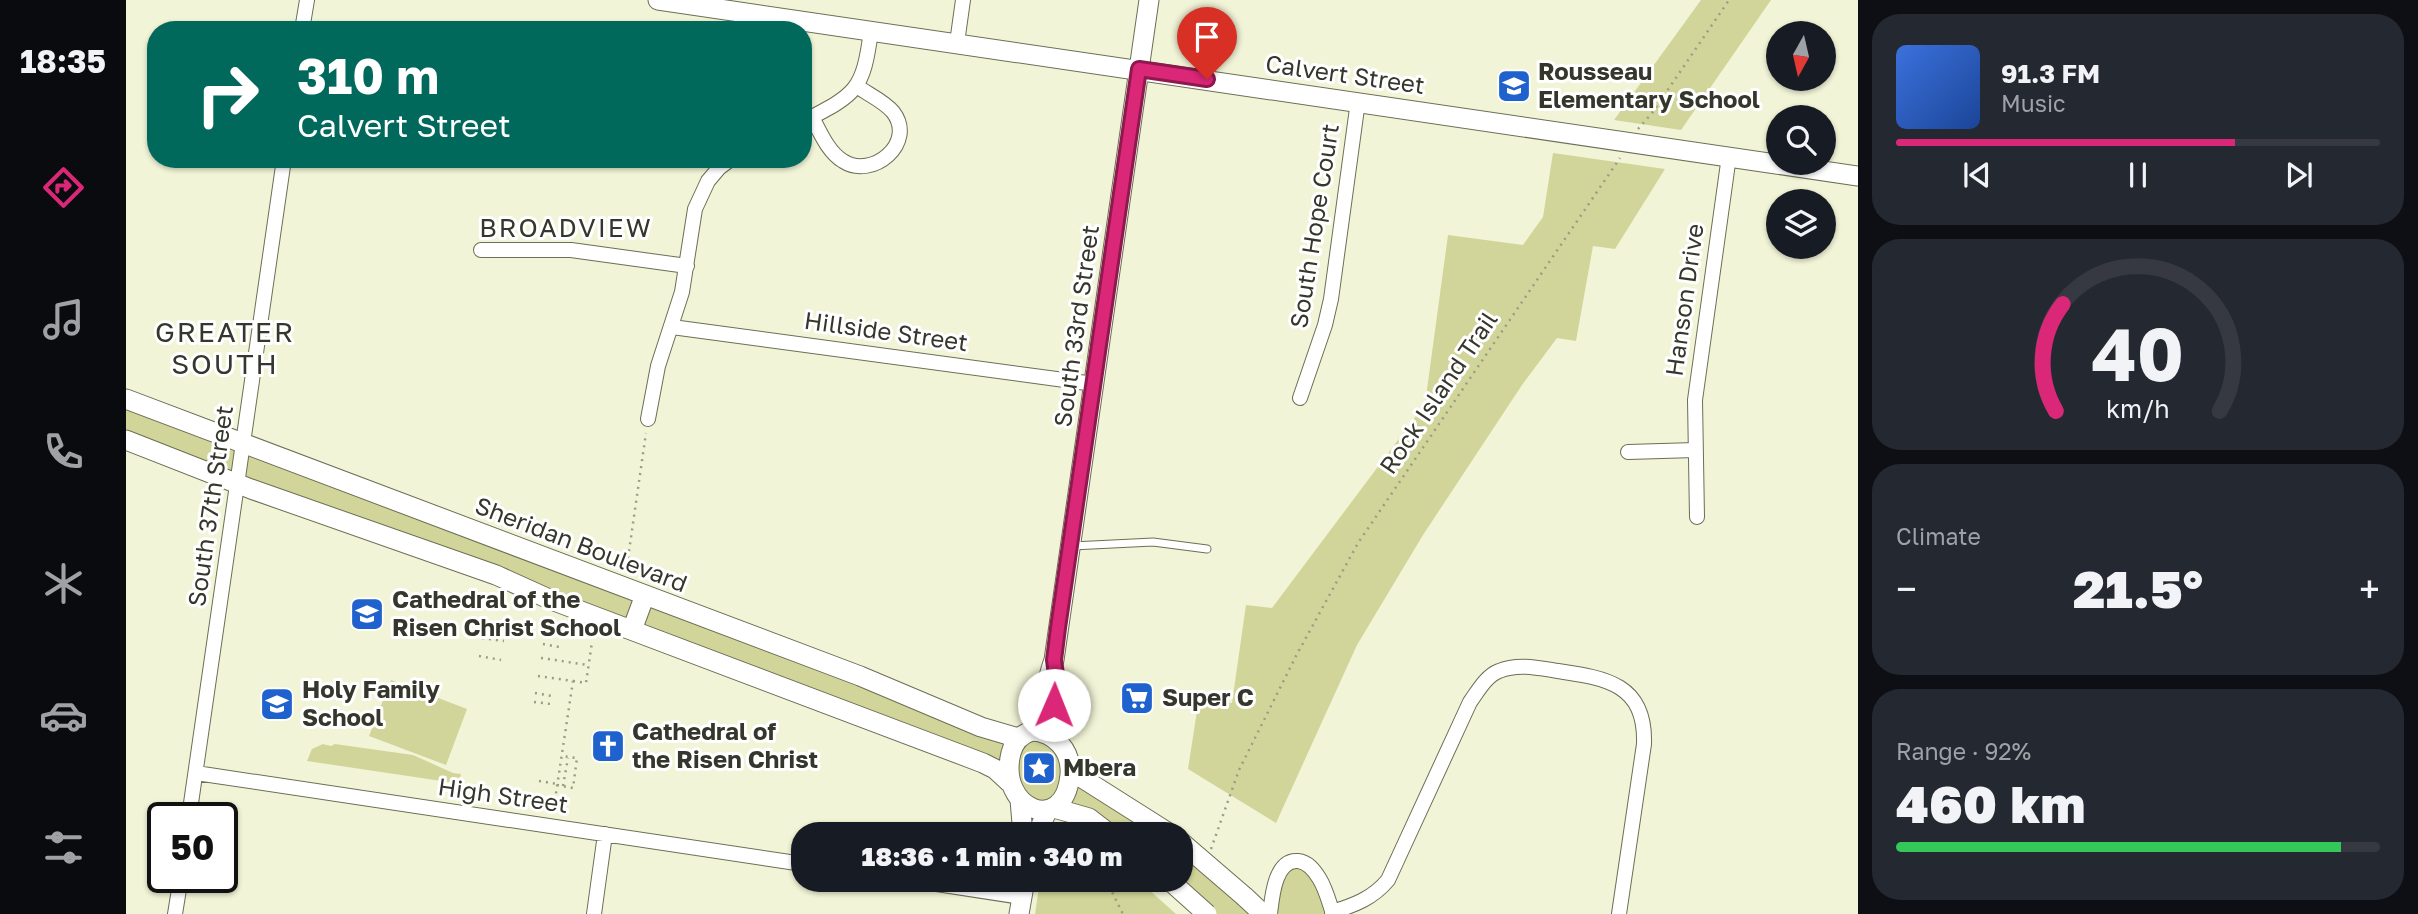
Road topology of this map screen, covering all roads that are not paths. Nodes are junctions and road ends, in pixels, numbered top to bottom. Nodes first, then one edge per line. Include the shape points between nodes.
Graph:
1 (307, 0) edge
2 (658, 0) edge
3 (963, 0) edge
4 (1149, 0) edge
5 (735, 5) edge
6 (304, 21) edge
7 (871, 31) junction
8 (957, 43) junction
9 (1139, 69) junction
10 (858, 87) junction
11 (1358, 102) junction
12 (812, 118) edge
13 (812, 125) edge
14 (1729, 156) junction
15 (283, 168) edge
16 (719, 168) edge
17 (1858, 176) edge
18 (481, 250) dead end
19 (687, 266) junction
20 (672, 327) junction
21 (1094, 384) junction
22 (1300, 398) dead end
23 (126, 399) edge
24 (648, 419) road end
25 (126, 440) edge
26 (243, 444) junction
27 (1695, 450) junction
28 (1628, 452) dead end
29 (237, 483) junction
30 (1697, 517) dead end
31 (1069, 546) junction
32 (1207, 549) dead end
33 (645, 595) junction
34 (632, 630) junction
35 (1054, 660) junction
36 (1025, 734) junction
37 (1058, 740) junction
38 (1070, 763) junction
39 (196, 773) junction
40 (1009, 782) junction
41 (1020, 800) junction
42 (191, 802) edge
43 (1050, 809) junction
44 (1022, 822) edge
45 (1044, 822) edge
46 (1094, 822) edge
47 (1151, 822) edge
48 (606, 834) junction
49 (1193, 852) edge
50 (791, 862) edge
51 (1182, 892) edge
52 (178, 893) edge
53 (1333, 913) edge
54 (175, 914) edge
55 (594, 914) edge
56 (1207, 914) edge
57 (1263, 914) edge
58 (1270, 914) edge
59 (1619, 914) edge

1 - 6 street
2 - 5 main road, Calvert Street
3 - 8 street
4 - 9 main road, South 33rd Street
5 - 7 main road, Calvert Street
7 - 8 main road, Calvert Street
7 - 10 street
8 - 9 main road, Calvert Street
9 - 11 main road, Calvert Street
9 - 21 main road, South 33rd Street
10 - 12 street
10 - 13 street via 893,112 898,124 896,145 882,161 862,167 841,161
11 - 14 main road, Calvert Street
11 - 22 street, South Hope Court via 1331,299
14 - 17 main road, Calvert Street
14 - 27 street, Hanson Drive via 1698,365
15 - 26 street, South 37th Street
16 - 19 street via 695,209
18 - 19 street via 571,250
19 - 20 street
20 - 21 street, Hillside Street
20 - 24 street via 657,366
21 - 31 main road, South 33rd Street
23 - 26 main road, Sheridan Boulevard
25 - 29 main road
26 - 29 street, South 37th Street
26 - 33 main road, Sheridan Boulevard
27 - 28 street
27 - 30 street, Hanson Drive
29 - 34 main road via 496,575
29 - 39 street, South 37th Street
31 - 32 lane via 1153,542
31 - 35 main road, South 33rd Street
33 - 34 main road
33 - 36 main road, Sheridan Boulevard via 994,732
34 - 40 main road via 983,763
35 - 36 main road, South 33rd Street via 1040,713
35 - 37 main road, South 33rd Street
36 - 37 main road via 1049,734
36 - 40 main road via 1012,748
37 - 38 main road
38 - 43 main road via 1069,784
38 - 47 main road via 1082,778
39 - 42 street, South 37th Street
39 - 48 street, High Street
40 - 41 main road
41 - 43 main road via 1027,807
41 - 44 main road
43 - 45 main road
43 - 46 main road
48 - 50 street, High Street
48 - 55 street
49 - 57 main road, bridge
51 - 56 main road, bridge
52 - 54 street
53 - 58 street via 1312,868 1296,861 1282,868
53 - 59 street via 1371,897 1388,880 1479,688 1497,671 1526,666 1599,677 1622,688 1641,711 1644,744

